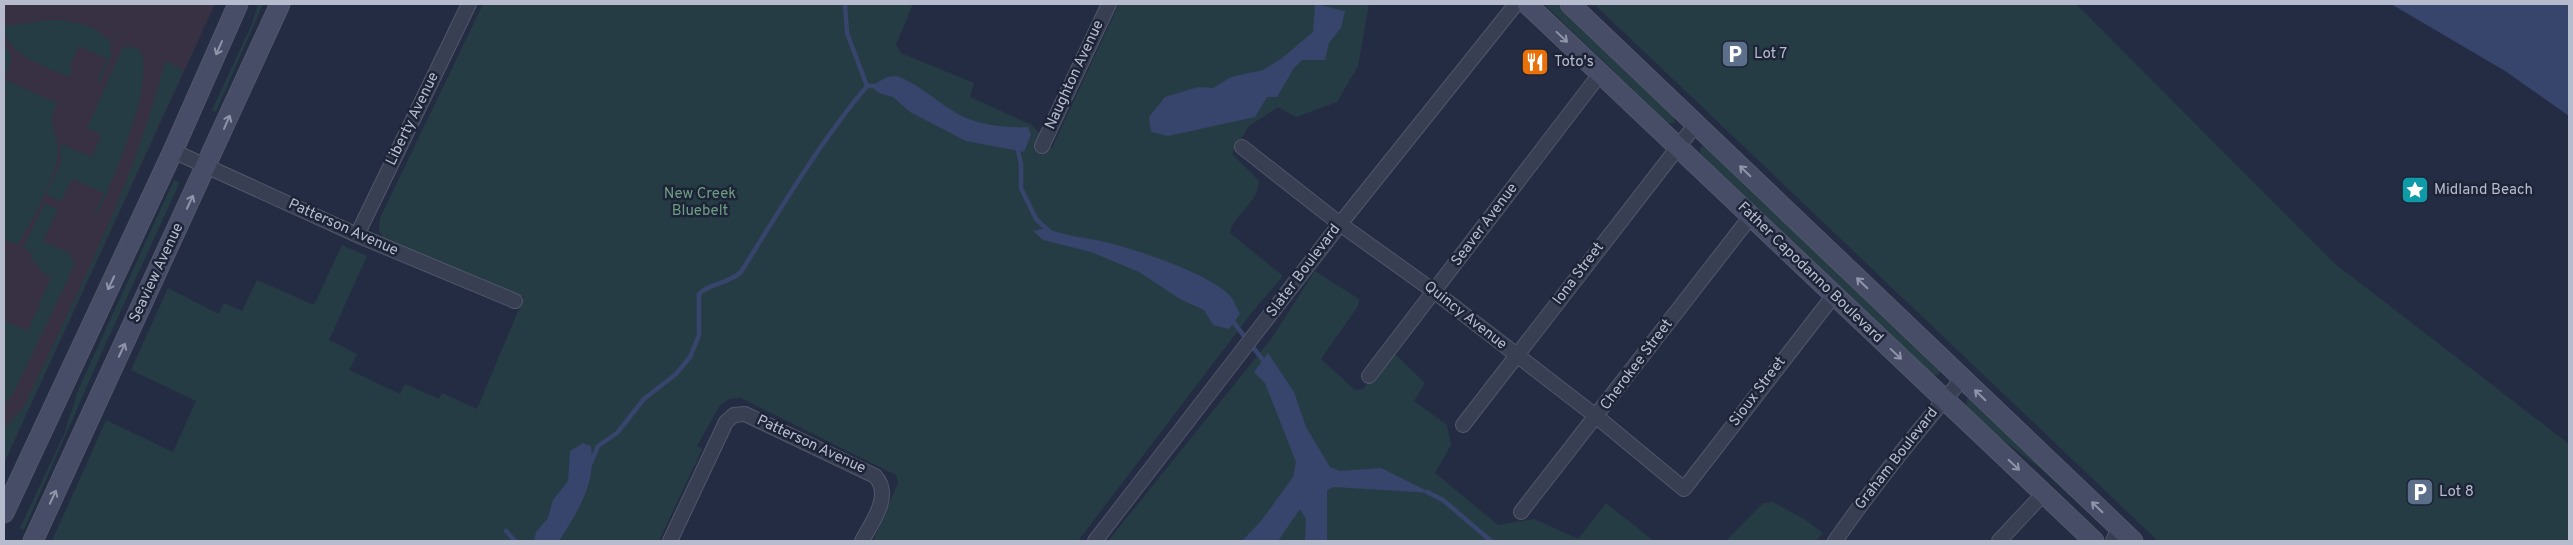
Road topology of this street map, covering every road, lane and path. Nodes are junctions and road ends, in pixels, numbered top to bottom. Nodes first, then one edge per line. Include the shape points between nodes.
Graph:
1 (238, 4) edge
2 (280, 4) edge
3 (469, 4) edge
4 (1108, 4) edge
5 (1516, 4) edge
6 (1527, 4) edge
7 (1570, 4) edge
8 (1600, 74) junction
9 (1696, 124) junction
10 (1677, 145) junction
11 (1042, 146) dead end
12 (1242, 147) dead end
13 (173, 151) junction
14 (207, 167) junction
15 (1750, 216) junction
16 (1340, 224) junction
17 (357, 235) junction
18 (1435, 292) junction
19 (1834, 296) junction
20 (514, 302) dead end
21 (1516, 356) junction
22 (1369, 376) dead end
23 (1963, 378) junction
24 (1944, 400) junction
25 (1597, 417) junction
26 (1463, 424) dead end
27 (1684, 489) joint
28 (2044, 494) junction
29 (1521, 512) dead end
30 (4, 513) edge
31 (2116, 535) edge
32 (32, 541) edge
33 (670, 541) edge
34 (862, 541) edge
35 (1095, 541) edge
36 (1835, 541) edge
37 (1999, 541) edge
38 (2094, 541) edge
39 (2133, 541) edge

1 -> 13 main road
14 -> 2 main road, Seaview Avenue
3 - 17 street, Liberty Avenue
4 - 11 street, Naughton Avenue
5 - 16 street, Slater Boulevard
6 -> 8 main road, Father Capodanno Boulevard
7 - 9 main road, Father Capodanno Boulevard
8 - 10 main road, Father Capodanno Boulevard
8 - 18 street, Seaver Avenue
9 - 10 street, Iona Street
23 -> 9 main road, Father Capodanno Boulevard
10 - 15 main road, Father Capodanno Boulevard
10 - 21 street, Iona Street
12 - 16 street, Quincy Avenue
13 - 14 street, Patterson Avenue
13 -> 30 main road
14 - 17 street, Patterson Avenue
32 -> 14 main road, Seaview Avenue
15 - 19 main road, Father Capodanno Boulevard
15 - 25 street, Cherokee Street
16 - 18 street, Quincy Avenue
16 - 35 street, Slater Boulevard
17 - 20 street, Patterson Avenue
18 - 21 street, Quincy Avenue
18 - 22 street, Seaver Avenue
19 -> 24 main road, Father Capodanno Boulevard
19 - 27 street, Sioux Street
21 - 25 street, Quincy Avenue
21 - 26 street, Iona Street
23 - 24 street, Graham Boulevard
31 -> 23 main road, Father Capodanno Boulevard
24 -> 28 main road, Father Capodanno Boulevard
24 - 36 street, Graham Boulevard via 1877,481
25 - 27 street, Quincy Avenue
25 - 29 street, Cherokee Street
28 - 37 street
28 - 38 main road, Father Capodanno Boulevard
31 - 39 main road, Father Capodanno Boulevard
33 - 34 street, Patterson Avenue via 726,422 734,415 744,414 875,476 882,486 882,499

